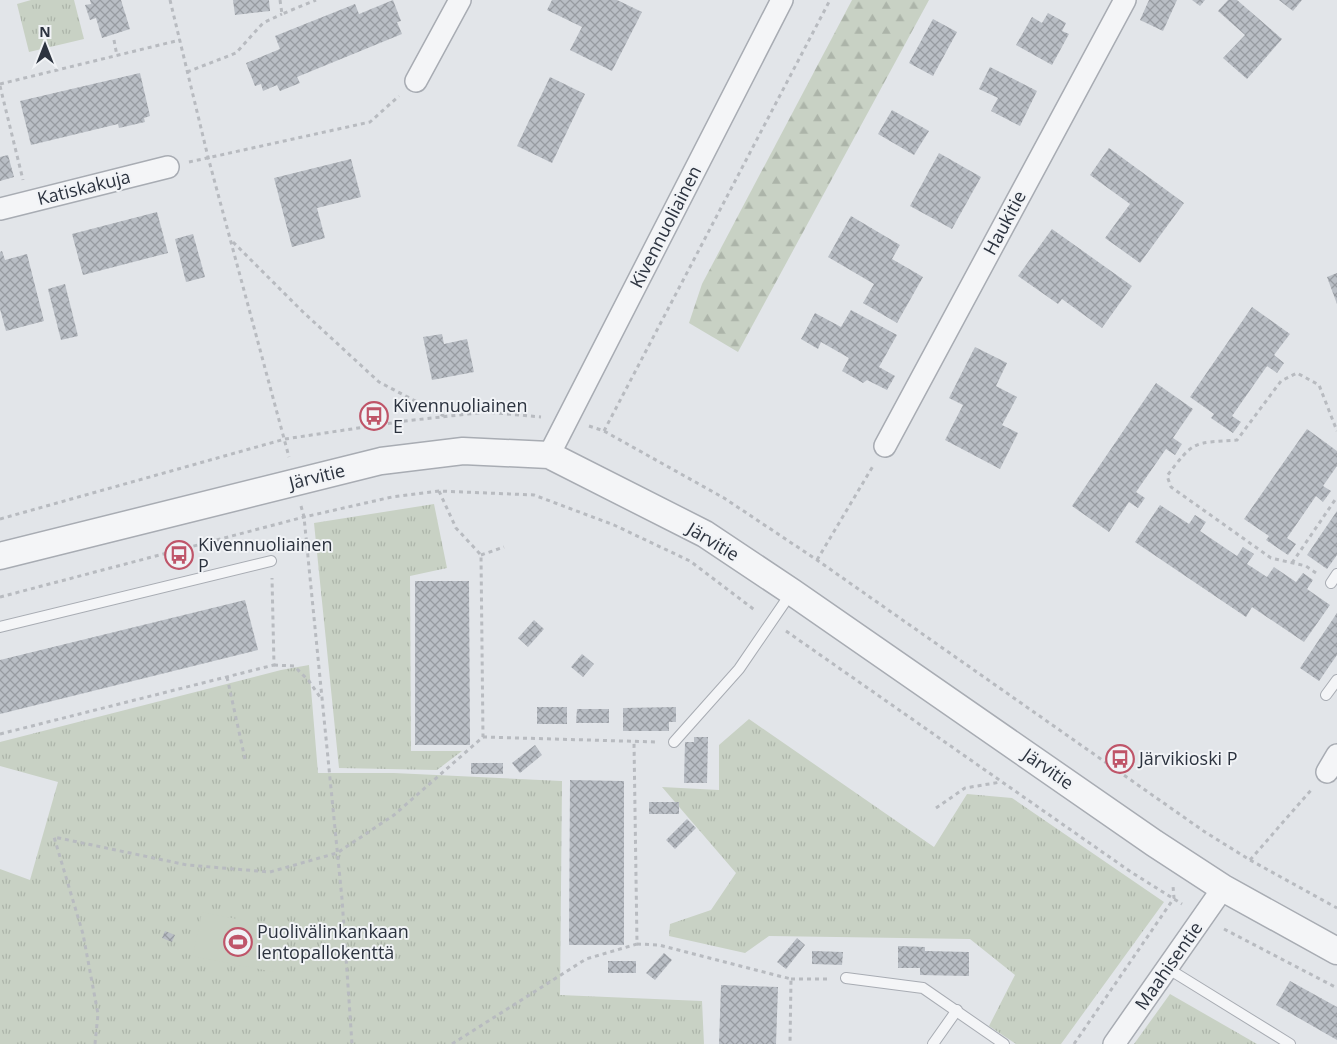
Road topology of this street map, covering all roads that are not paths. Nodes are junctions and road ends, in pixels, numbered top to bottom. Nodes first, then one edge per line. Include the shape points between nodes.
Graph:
1 (460, 0) edge
2 (782, 0) edge
3 (1125, 0) edge
4 (416, 81) road end
5 (168, 168) dead end
6 (0, 209) edge
7 (885, 446) road end
8 (549, 455) junction
9 (0, 556) edge
10 (271, 561) road end
11 (792, 592) junction
12 (0, 627) edge
13 (1337, 680) edge
14 (1326, 695) dead end
15 (674, 742) road end
16 (1223, 888) junction
17 (1337, 951) edge
18 (1167, 968) junction
19 (846, 978) road end
20 (957, 1010) junction
21 (932, 1044) edge
22 (1004, 1044) edge
23 (1114, 1044) edge
24 (1290, 1044) edge

1 - 4 street
2 - 8 street, Kivennuoliainen
3 - 7 street, Haukitie
5 - 6 street, Katiskakuja
8 - 9 street, Järvitie via 463,451 381,461
8 - 11 street, Järvitie via 705,534
10 - 12 lane
11 - 15 lane via 719,694
11 - 16 street, Järvitie
13 - 14 lane
16 - 17 street, Järvitie
16 - 18 street, Maahisentie
18 - 23 street, Maahisentie
18 - 24 lane
19 - 20 lane via 923,988
20 - 21 lane
20 - 22 lane

